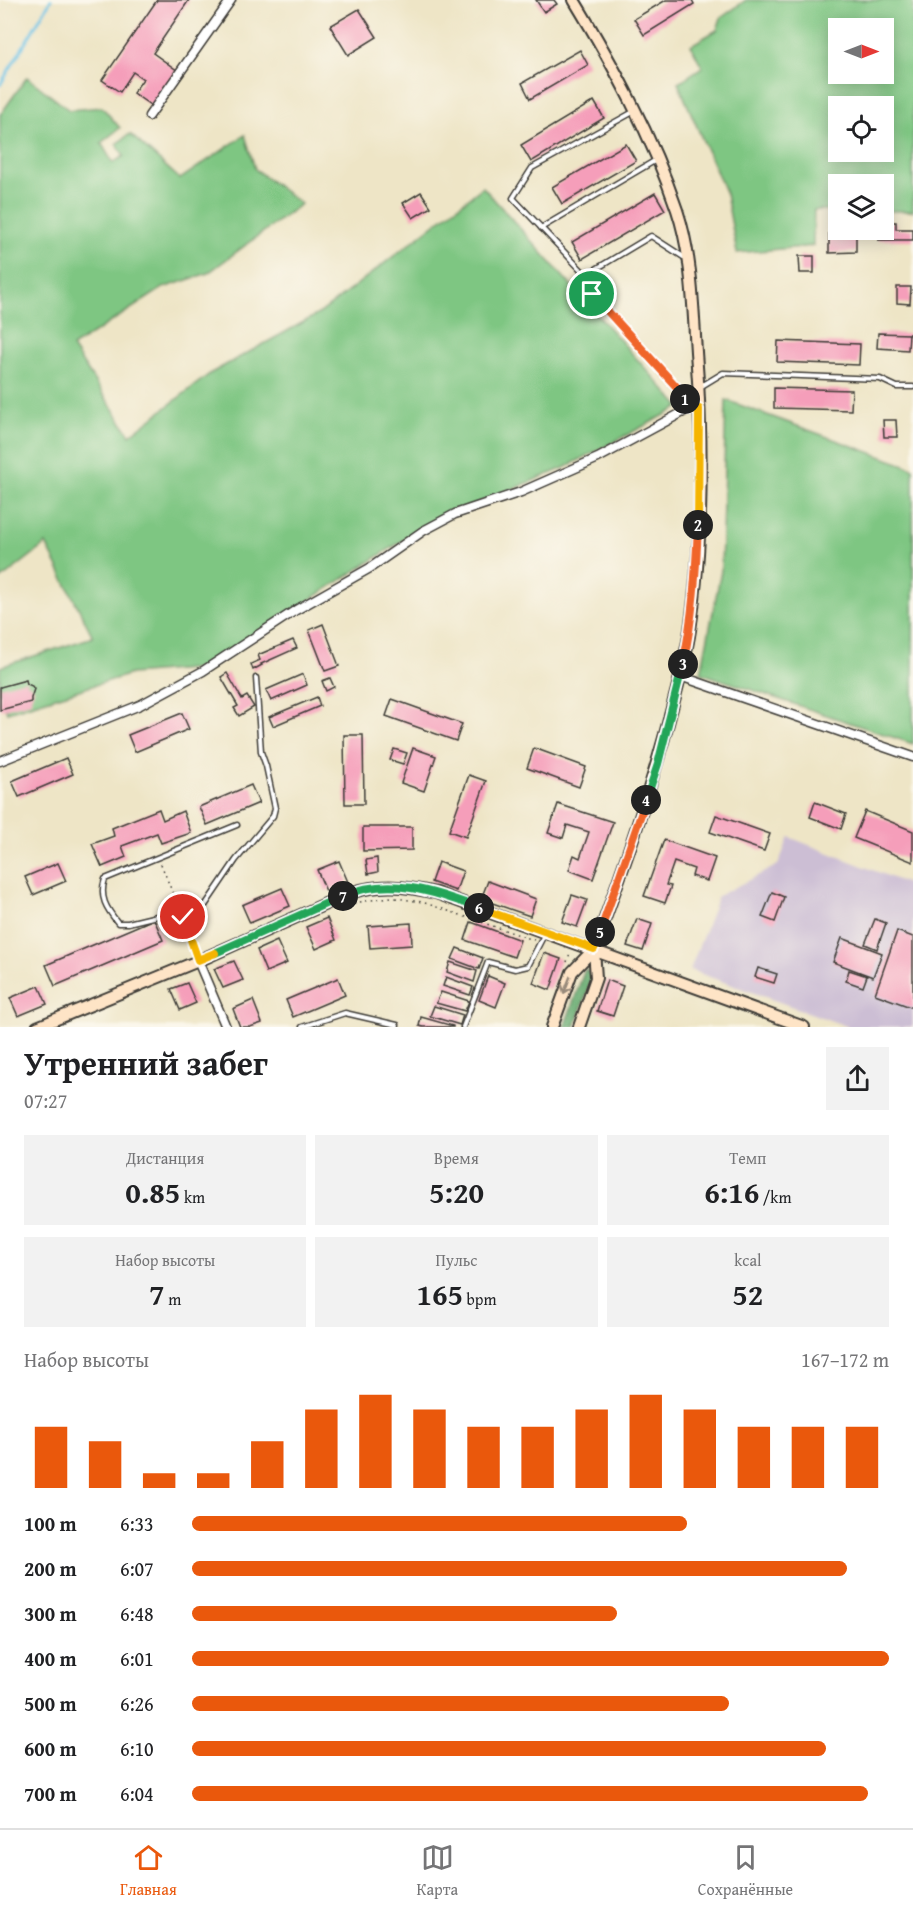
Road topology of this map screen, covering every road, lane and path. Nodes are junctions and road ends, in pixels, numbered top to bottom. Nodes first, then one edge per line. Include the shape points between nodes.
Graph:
1 (231, 0) edge
2 (574, 0) edge
3 (635, 111) junction
4 (149, 116) dead end
5 (657, 160) junction
6 (541, 228) junction
7 (688, 260) junction
8 (586, 275) junction
9 (699, 387) junction
10 (913, 387) edge
11 (699, 409) junction
12 (687, 410) junction
13 (680, 676) junction
14 (256, 678) dead end
15 (913, 757) edge
16 (0, 761) edge
17 (237, 825) dead end
18 (158, 857) junction
19 (176, 903) dead end
20 (353, 903) dead end
21 (183, 917) junction
22 (545, 932) junction
23 (541, 943) junction
24 (594, 949) junction
25 (571, 953) dead end
26 (198, 960) junction
27 (567, 964) dead end
28 (397, 1025) dead end
29 (38, 1027) edge
30 (226, 1027) edge
31 (302, 1027) edge
32 (463, 1027) edge
33 (552, 1027) edge
34 (579, 1027) edge
35 (804, 1027) edge

1 - 4 street
2 - 3 street via 604,48
3 - 5 street
3 - 6 lane via 532,168 513,198
5 - 6 lane
5 - 7 street via 677,211
6 - 8 lane
7 - 8 lane via 651,237
7 - 9 street
8 - 12 lane via 592,294 684,395
9 - 10 lane via 723,373 880,379 897,387
9 - 11 street
11 - 12 street
11 - 13 street via 695,588
12 - 16 street via 598,458 521,492 455,514 423,531 203,671 140,705
13 - 15 street
13 - 24 street via 658,764
14 - 21 lane via 261,752 275,808 273,816 236,860 200,913
17 - 18 lane
18 - 19 path
18 - 21 lane via 105,879 101,892 108,911 118,923 161,915
20 - 23 path via 388,897 422,902
21 - 26 lane
22 - 23 lane
22 - 24 street
22 - 26 street via 436,892 386,885 350,893
23 - 32 lane via 528,966 515,969 488,962
24 -> 33 street via 572,972
24 - 34 street via 596,978
24 - 35 street
25 - 27 path
26 - 29 street
26 - 30 street
28 - 31 lane via 345,1013

